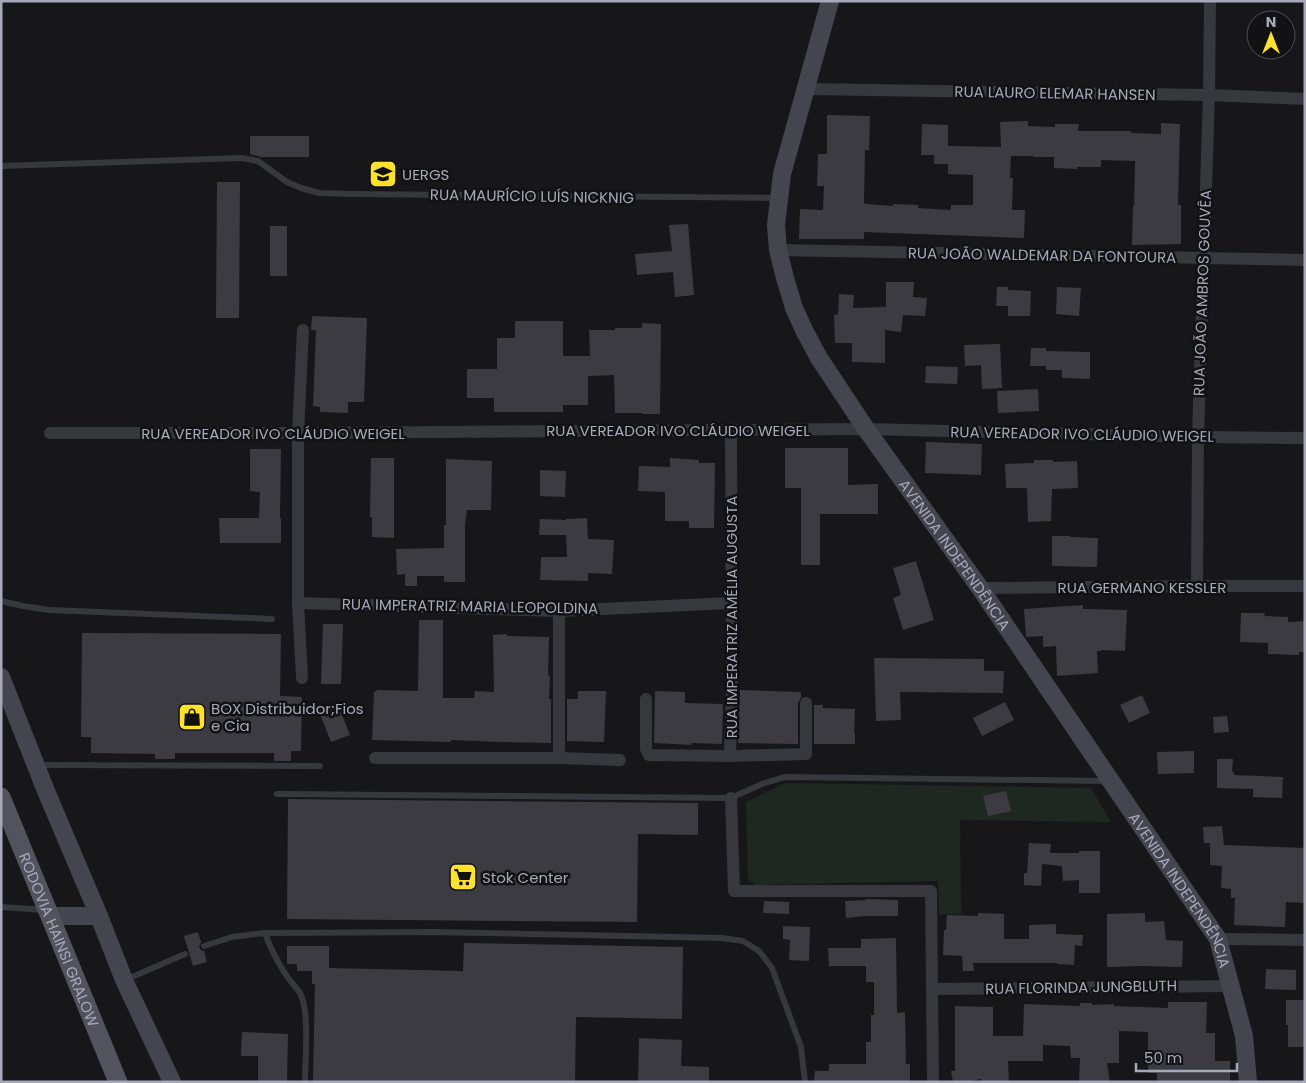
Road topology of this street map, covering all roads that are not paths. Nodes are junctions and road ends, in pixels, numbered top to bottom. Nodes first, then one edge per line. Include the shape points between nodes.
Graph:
1 (830, 1) edge
2 (1210, 1) edge
3 (804, 89) junction
4 (1208, 95) junction
5 (1305, 98) edge
6 (1, 166) edge
7 (779, 198) junction
8 (778, 250) junction
9 (1203, 258) junction
10 (1305, 260) edge
11 (302, 330) dead end
12 (866, 429) junction
13 (732, 430) junction
14 (50, 433) dead end
15 (298, 433) junction
16 (1198, 437) junction
17 (1305, 438) edge
18 (1197, 586) junction
19 (1305, 586) edge
20 (980, 588) junction
21 (1, 601) edge
22 (298, 603) junction
23 (732, 603) junction
24 (558, 611) junction
25 (272, 619) dead end
26 (1, 677) edge
27 (302, 678) dead end
28 (646, 699) dead end
29 (806, 703) dead end
30 (730, 756) junction
31 (375, 758) dead end
32 (558, 758) junction
33 (620, 760) dead end
34 (35, 765) junction
35 (320, 766) dead end
36 (1111, 781) junction
37 (277, 794) dead end
38 (1, 797) edge
39 (732, 798) junction
40 (1, 907) edge
41 (49, 913) junction
42 (99, 916) junction
43 (265, 933) junction
44 (1218, 939) junction
45 (1305, 940) edge
46 (204, 946) dead end
47 (185, 954) dead end
48 (124, 980) junction
49 (1231, 986) junction
50 (932, 989) junction
51 (118, 1082) edge
52 (172, 1082) edge
53 (305, 1082) edge
54 (805, 1082) edge
55 (933, 1082) edge
56 (1248, 1082) edge

1 - 3 main road, AVENIDA INDEPENDÊNCIA
2 - 4 street, RUA JOÃO AMBROS GOUVÊA
3 - 4 street, RUA LAURO ELEMAR HANSEN
3 - 7 main road, AVENIDA INDEPENDÊNCIA
4 - 5 street, RUA LAURO ELEMAR HANSEN
4 - 9 street, RUA JOÃO AMBROS GOUVÊA
6 - 7 lane, RUA MAURÍCIO LUÍS NICKNIG via 242,158 258,161 287,182 320,193
7 - 8 main road, AVENIDA INDEPENDÊNCIA
8 - 9 street, RUA JOÃO WALDEMAR DA FONTOURA
8 - 12 main road, AVENIDA INDEPENDÊNCIA via 794,308 805,332
9 - 10 street, RUA JOÃO WALDEMAR DA FONTOURA
9 - 16 street, RUA JOÃO AMBROS GOUVÊA
11 - 15 street
12 - 13 street, RUA VEREADOR IVO CLÁUDIO WEIGEL
12 - 16 street, RUA VEREADOR IVO CLÁUDIO WEIGEL
12 - 20 main road, AVENIDA INDEPENDÊNCIA
13 - 15 street, RUA VEREADOR IVO CLÁUDIO WEIGEL
13 - 23 street, RUA IMPERATRIZ AMÉLIA AUGUSTA
14 - 15 street, RUA VEREADOR IVO CLÁUDIO WEIGEL
15 - 22 street
16 - 17 street, RUA VEREADOR IVO CLÁUDIO WEIGEL
16 - 18 street, RUA JOÃO AMBROS GOUVÊA
18 - 19 street, RUA GERMANO KESSLER
18 - 20 street, RUA GERMANO KESSLER
20 - 36 main road, AVENIDA INDEPENDÊNCIA
21 - 25 lane via 50,610
22 - 24 street, RUA IMPERATRIZ MARIA LEOPOLDINA
22 - 27 street
23 - 24 street, RUA IMPERATRIZ MARIA LEOPOLDINA
23 - 30 street, RUA IMPERATRIZ AMÉLIA AUGUSTA
24 - 32 street
26 - 34 main road
28 - 30 street, RUA IMPERATRIZ AMÉLIA AUGUSTA via 646,749 649,756
29 - 30 street via 806,754
31 - 32 street
32 - 33 street
34 - 35 lane
34 - 42 main road
36 - 39 lane via 786,777
36 - 44 main road, AVENIDA INDEPENDÊNCIA
37 - 39 lane
38 - 41 main road, RODOVIA HAINSI GRALOW
39 - 50 street via 734,891 931,891
40 - 41 lane
41 - 42 main road
41 - 51 main road, RODOVIA HAINSI GRALOW
42 - 48 main road
43 - 46 lane
43 - 53 lane via 278,964 301,994 305,1007
43 - 54 lane via 444,932 743,941 759,951 772,968 801,1047
44 - 45 street
44 - 49 main road, AVENIDA INDEPENDÊNCIA
47 - 48 lane
48 - 52 main road
49 - 50 street, RUA FLORINDA JUNGBLUTH
49 - 56 main road, AVENIDA INDEPENDÊNCIA via 1244,1036
50 - 55 street

